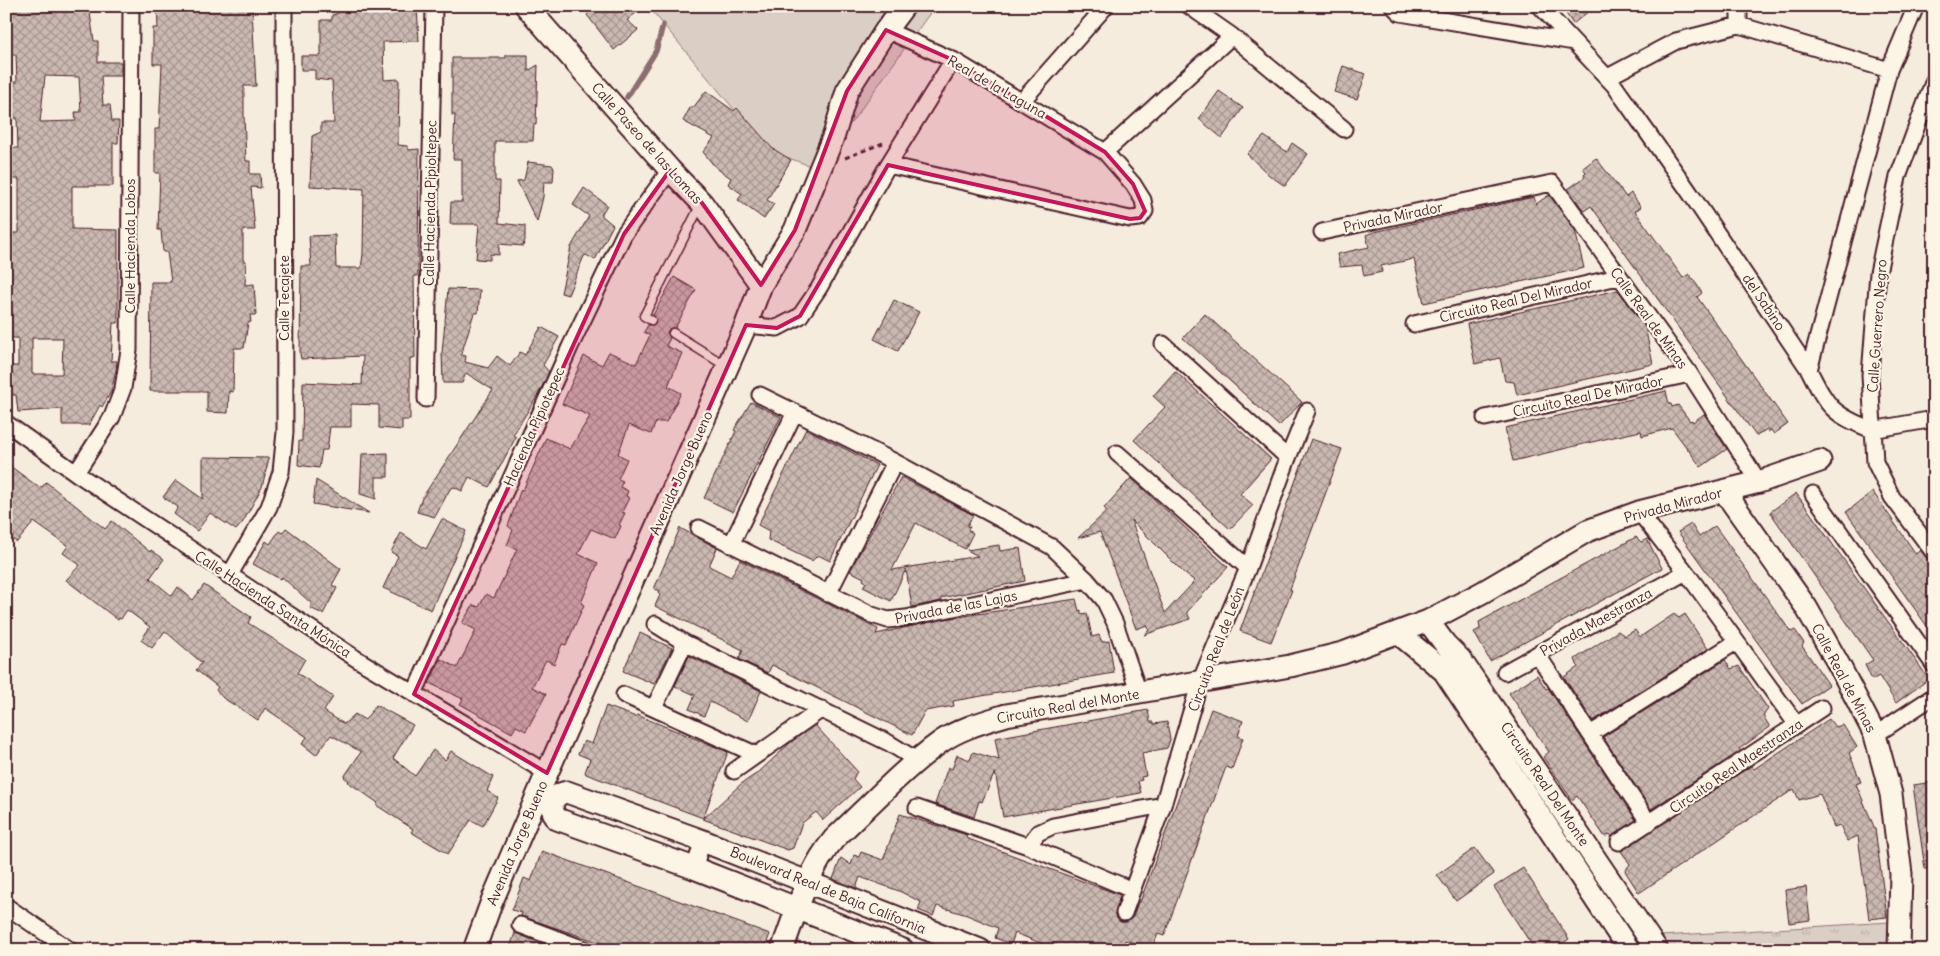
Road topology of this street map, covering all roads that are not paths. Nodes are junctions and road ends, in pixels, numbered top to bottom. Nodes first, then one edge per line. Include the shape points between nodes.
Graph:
1 (131, 6) edge
2 (284, 6) edge
3 (434, 6) edge
4 (526, 6) edge
5 (904, 6) edge
6 (1106, 6) edge
7 (1189, 6) edge
8 (1392, 6) edge
9 (1540, 6) edge
10 (1739, 6) edge
11 (1916, 6) edge
12 (1739, 25) junction
13 (886, 30) junction
14 (1232, 36) junction
15 (1574, 42) junction
16 (953, 60) junction
17 (1889, 70) junction
18 (1608, 77) junction
19 (1934, 80) edge
20 (1022, 101) junction
21 (1344, 129) dead end
22 (1105, 152) junction
23 (888, 165) junction
24 (670, 170) junction
25 (1552, 183) joint
26 (702, 203) junction
27 (1322, 232) dead end
28 (1618, 277) junction
29 (761, 285) junction
30 (651, 320) dead end
31 (1414, 324) dead end
32 (746, 325) junction
33 (672, 333) dead end
34 (1163, 344) dead end
35 (727, 368) junction
36 (1809, 370) junction
37 (1690, 374) junction
38 (760, 395) dead end
39 (426, 399) dead end
40 (1307, 411) dead end
41 (795, 412) junction
42 (1485, 418) dead end
43 (1934, 419) edge
44 (6, 423) edge
45 (1872, 430) junction
46 (1117, 453) dead end
47 (1288, 458) junction
48 (1820, 461) dead end
49 (895, 462) junction
50 (76, 473) junction
51 (1759, 482) junction
52 (1724, 491) junction
53 (1813, 494) dead end
54 (1639, 512) junction
55 (699, 528) dead end
56 (731, 545) junction
57 (1934, 553) edge
58 (1248, 568) junction
59 (1686, 572) junction
60 (229, 576) junction
61 (1087, 580) junction
62 (828, 594) junction
63 (1428, 621) junction
64 (655, 624) dead end
65 (1398, 633) junction
66 (1736, 642) junction
67 (685, 643) junction
68 (1537, 654) junction
69 (1934, 665) edge
70 (1505, 672) dead end
71 (1200, 682) junction
72 (1139, 693) junction
73 (414, 694) junction
74 (624, 695) dead end
75 (1934, 696) edge
76 (654, 708) junction
77 (822, 708) junction
78 (1822, 708) dead end
79 (1797, 725) junction
80 (1590, 734) junction
81 (1875, 735) junction
82 (757, 755) junction
83 (918, 761) junction
84 (734, 771) dead end
85 (547, 773) junction
86 (1163, 805) junction
87 (917, 808) dead end
88 (1650, 823) junction
89 (704, 840) junction
90 (1619, 842) dead end
91 (1028, 846) junction
92 (694, 868) junction
93 (808, 882) junction
94 (1132, 890) junction
95 (6, 906) edge
96 (797, 909) junction
97 (1124, 913) dead end
98 (520, 925) dead end
99 (557, 945) edge
100 (70, 950) edge
101 (474, 950) edge
102 (587, 950) edge
103 (782, 950) edge
104 (903, 950) edge
105 (980, 950) edge
106 (1629, 950) edge
107 (1657, 950) edge
108 (1900, 950) edge

1 - 50 street, Calle Hacienda Lobos via 129,350 123,388 112,417
2 - 60 street, Calle Tecajete via 284,432 281,472 268,507
3 - 39 street, Calle Hacienda Pipioltepec
4 - 24 street, Calle Paseo de las Lomas
5 - 13 street, Avenida Jorge Bueno
6 - 20 street
7 - 14 street
8 - 15 street via 1400,13
9 - 15 street, del Sabino
10 - 12 street
11 - 17 street
12 - 17 street
12 - 18 street via 1676,41
13 - 16 street, Real de la Laguna
13 - 29 street, Avenida Jorge Bueno via 847,91 834,135 795,230
14 - 21 street
14 - 22 street
15 - 18 street, del Sabino
16 - 20 street, Real de la Laguna
16 - 23 street
17 - 36 street
18 - 36 street, del Sabino
19 - 45 street, Calle Guerrero Negro via 1898,177 1878,273 1870,375
20 - 22 street, Real de la Laguna
22 - 23 street, Real de la Laguna via 1143,200 1145,212 1140,218 1130,220
23 - 32 street via 800,316 777,328
24 - 26 street, Calle Paseo de las Lomas
24 - 73 street, Hacienda Pipiotepec via 624,234
25 - 27 street, Privada Mirador
25 - 28 street, Calle Real de Minas
26 - 29 street, Calle Paseo de las Lomas
26 - 30 lane via 644,316
28 - 31 street, Circuito Real Del Mirador
28 - 37 street, Calle Real de Minas
29 - 32 street, Avenida Jorge Bueno
32 - 35 street, Avenida Jorge Bueno
33 - 35 lane
34 - 47 street
35 - 85 street, Avenida Jorge Bueno
36 - 45 street, del Sabino via 1824,400 1843,418
37 - 42 street, Circuito Real De Mirador
37 - 51 street, Calle Real de Minas
38 - 41 street
40 - 47 street, Circuito Real de León
41 - 49 street
41 - 56 street
43 - 45 street
44 - 50 street, Calle Hacienda Santa Mónica
45 - 57 street, Calle Guerrero Negro via 1875,462 1888,488
46 - 58 street
47 - 58 street, Circuito Real de León
48 - 51 street, Privada Mirador
49 - 61 street via 1052,547
49 - 62 street
50 - 60 street, Calle Hacienda Santa Mónica
51 - 52 street, Privada Mirador
52 - 54 street, Privada Mirador
52 - 81 street, Calle Real de Minas via 1806,607
53 - 69 street
54 - 59 street
54 - 63 street, Privada Mirador via 1586,531
55 - 56 street, Privada de las Lajas
56 - 62 street, Privada de las Lajas
58 - 71 street, Circuito Real de León
59 - 66 street
59 - 68 street, Privada Maestranza
60 - 73 street, Calle Hacienda Santa Mónica
61 - 62 street, Privada de las Lajas via 888,620
61 - 72 street via 1104,600 1115,623
63 - 65 street, Circuito Real del Monte
63 - 107 street, Circuito Real Del Monte via 1460,659
64 - 67 street
65 - 71 street, Circuito Real del Monte via 1343,653
65 - 106 street, Circuito Real Del Monte via 1444,671
66 - 79 street
66 - 80 street
67 - 76 street
67 - 77 street
68 - 70 street, Privada Maestranza
68 - 80 street
71 - 72 street, Circuito Real del Monte
71 - 86 street, Circuito Real de León
72 - 83 street, Circuito Real del Monte via 1006,715 968,727
73 - 85 street, Calle Hacienda Santa Mónica
74 - 76 street
75 - 81 street
76 - 82 street
77 - 82 street
77 - 83 street via 889,742
78 - 79 street, Circuito Real Maestranza
79 - 88 street, Circuito Real Maestranza
80 - 88 street
81 - 108 street, Calle Real de Minas via 1891,794 1901,874
82 - 84 street
83 - 93 street, Circuito Real del Monte via 834,839
85 - 101 street, Avenida Jorge Bueno
86 - 91 street via 1053,826 1038,833
86 - 94 street, Circuito Real de León
87 - 91 street
88 - 90 street, Circuito Real Maestranza
89 - 92 street
89 - 92 street, Boulevard Real de Baja California via 567,792 558,794 552,802 552,811 557,819
89 - 93 street, Boulevard Real de Baja California
91 - 94 street
92 - 96 street, Boulevard Real de Baja California
93 - 96 street, Circuito Real del Monte
93 - 105 street, Boulevard Real de Baja California
94 - 97 street, Circuito Real de León
95 - 100 street
96 - 103 street, Circuito Real del Monte
96 - 104 street, Boulevard Real de Baja California
98 - 99 street
99 - 102 street

